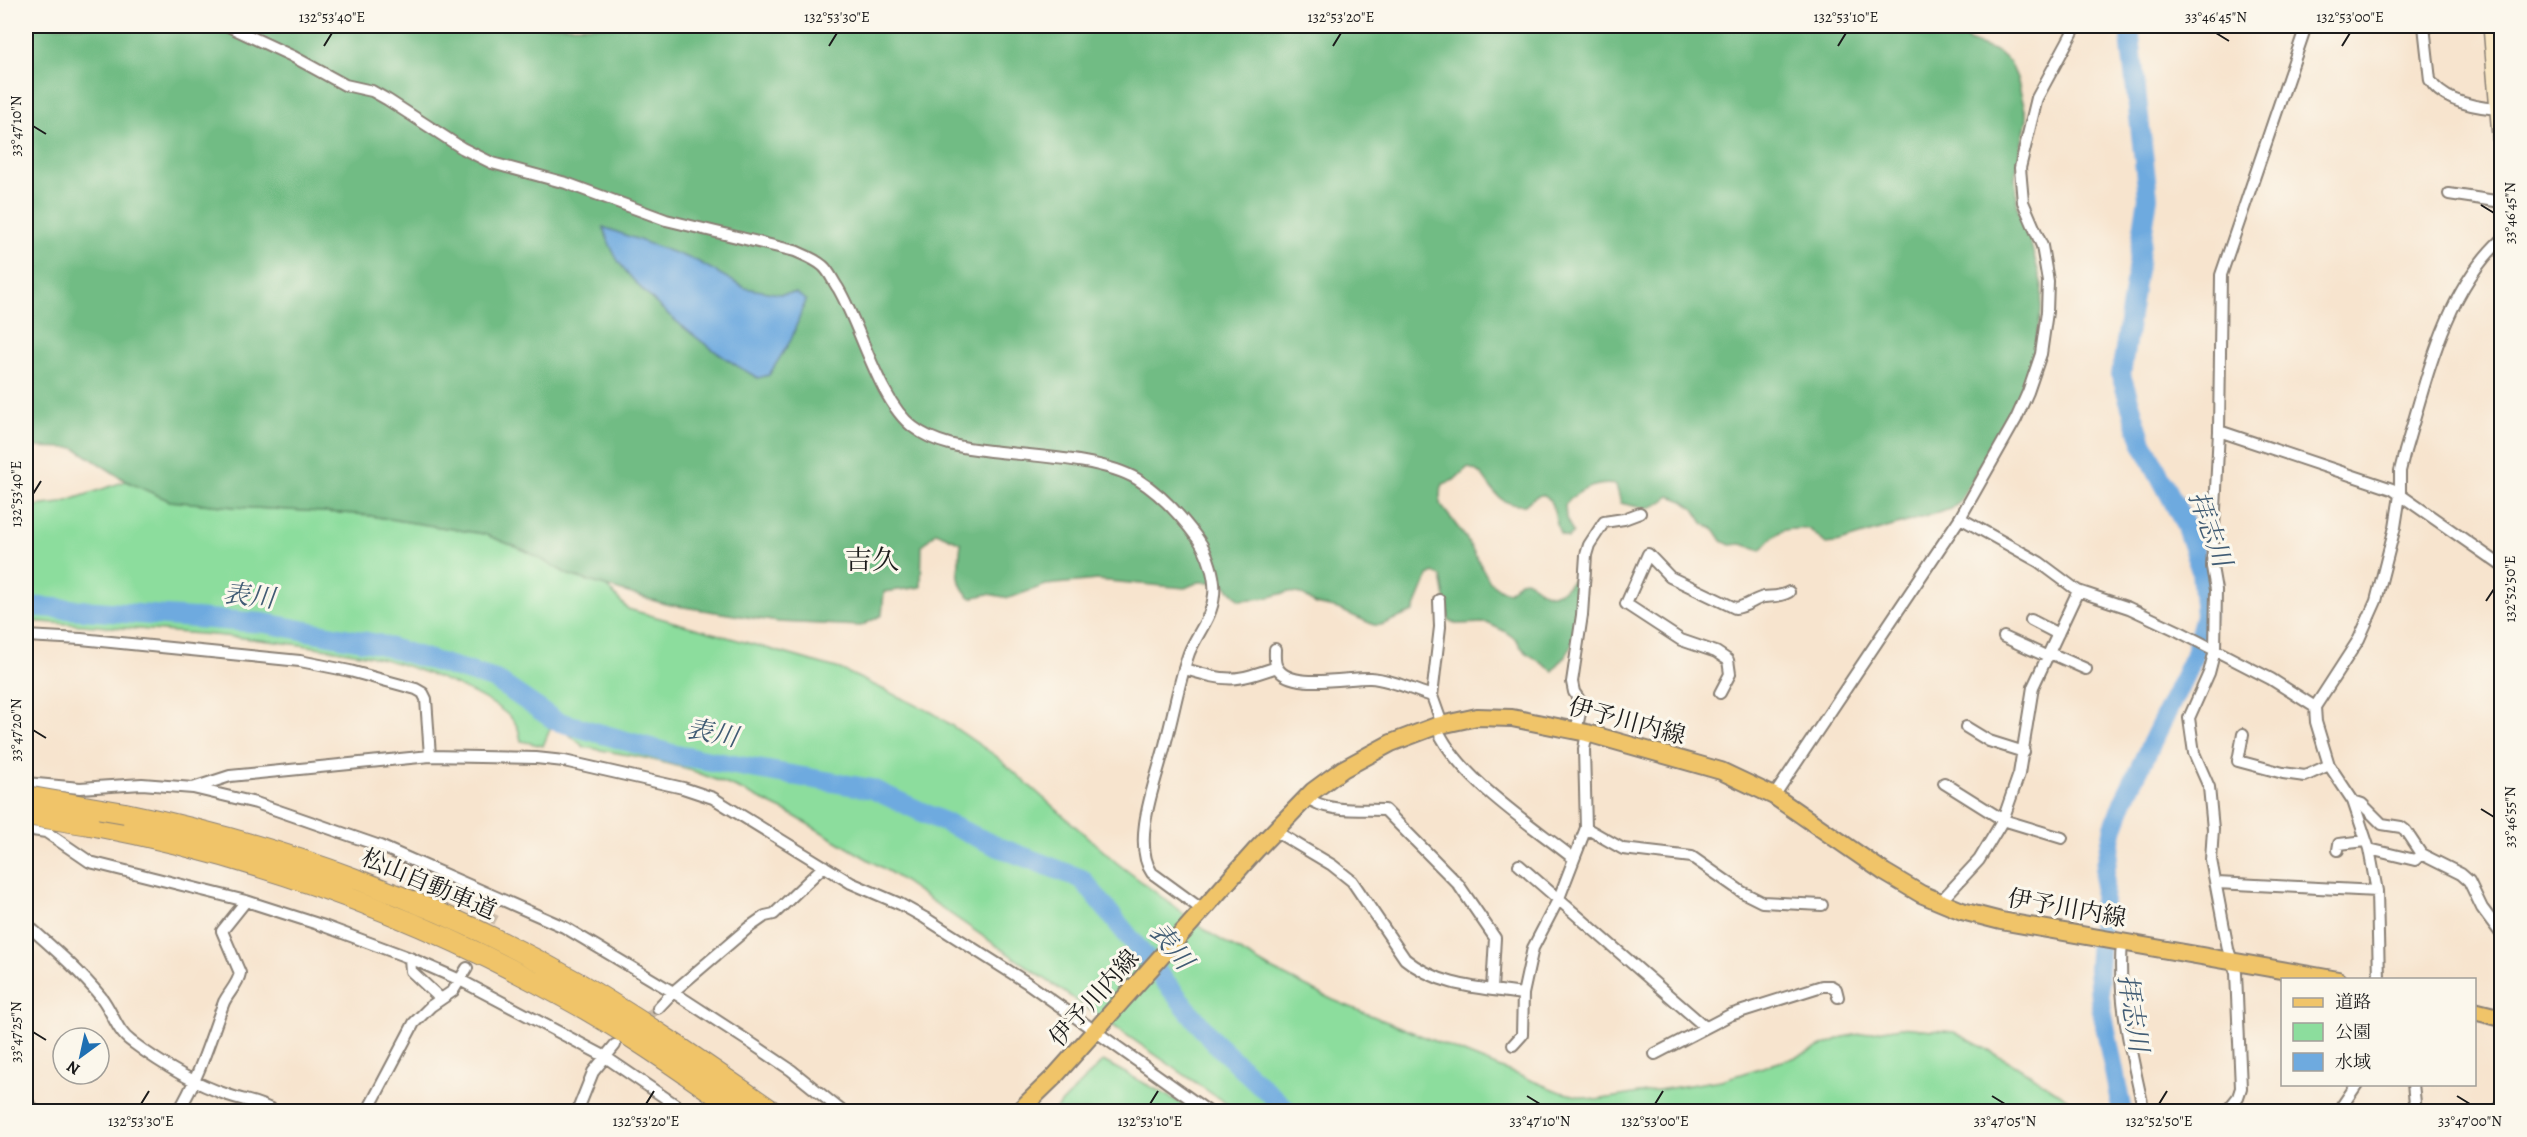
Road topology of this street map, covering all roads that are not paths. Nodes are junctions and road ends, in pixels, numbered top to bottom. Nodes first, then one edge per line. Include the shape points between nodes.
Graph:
1 (228, 26) edge
2 (2076, 26) edge
3 (2306, 26) edge
4 (2424, 26) edge
5 (2491, 26) edge
6 (2497, 109) junction
7 (2502, 160) edge
8 (2449, 194) dead end
9 (2502, 202) edge
10 (2502, 239) edge
11 (2219, 431) junction
12 (2400, 495) junction
13 (1640, 513) dead end
14 (1960, 518) junction
15 (2502, 566) edge
16 (2078, 591) junction
17 (1789, 592) dead end
18 (1438, 600) dead end
19 (2031, 620) dead end
20 (2058, 634) junction
21 (26, 636) edge
22 (2004, 637) dead end
23 (1275, 649) dead end
24 (2212, 649) junction
25 (2049, 655) junction
26 (1277, 668) junction
27 (1185, 669) junction
28 (2086, 669) dead end
29 (1720, 693) dead end
30 (1432, 696) junction
31 (2315, 707) junction
32 (1439, 725) junction
33 (1966, 727) dead end
34 (1581, 732) junction
35 (2242, 734) dead end
36 (2024, 752) junction
37 (430, 756) junction
38 (2329, 765) junction
39 (26, 783) edge
40 (1944, 783) dead end
41 (80, 788) junction
42 (193, 788) junction
43 (1774, 795) junction
44 (26, 796) edge
45 (1307, 797) junction
46 (2354, 801) junction
47 (26, 815) edge
48 (2003, 820) junction
49 (1586, 828) junction
50 (26, 829) edge
51 (1275, 831) junction
52 (46, 832) junction
53 (2062, 838) dead end
54 (2368, 845) junction
55 (2338, 850) dead end
56 (2421, 854) junction
57 (1573, 858) junction
58 (1519, 865) dead end
59 (824, 866) junction
60 (2217, 884) junction
61 (2377, 891) junction
62 (1559, 898) junction
63 (501, 899) junction
64 (246, 901) junction
65 (1940, 902) junction
66 (1822, 905) dead end
67 (496, 910) tunnel mouth
68 (1202, 914) junction
69 (26, 924) edge
70 (2502, 935) edge
71 (2119, 942) junction
72 (410, 958) junction
73 (2232, 961) junction
74 (467, 968) dead end
75 (2327, 978) edge
76 (2379, 978) edge
77 (460, 980) junction
78 (1492, 989) junction
79 (673, 992) junction
80 (1523, 994) junction
81 (1838, 997) dead end
82 (441, 999) junction
83 (658, 1008) tunnel mouth
84 (2476, 1011) edge
85 (2502, 1018) edge
86 (1704, 1026) junction
87 (1098, 1029) junction
88 (615, 1044) dead end
89 (1513, 1045) dead end
90 (1655, 1054) dead end
91 (604, 1056) junction
92 (195, 1080) junction
93 (2356, 1086) edge
94 (2413, 1086) edge
95 (26, 1102) edge
96 (2502, 1103) edge
97 (38, 1112) edge
98 (178, 1112) edge
99 (276, 1112) edge
100 (367, 1112) edge
101 (577, 1112) edge
102 (686, 1112) edge
103 (740, 1112) edge
104 (774, 1112) edge
105 (843, 1112) edge
106 (1018, 1112) edge
107 (1209, 1112) edge
108 (2144, 1112) edge
109 (2226, 1112) edge
110 (2338, 1112) edge
111 (2415, 1112) edge
112 (2498, 1112) edge

1 - 27 street via 345,85 388,100 492,163 566,183 666,220 795,251 825,267 845,301 885,390 912,426 953,445 1090,464 1124,473 1137,479 1184,519 1201,543 1211,568 1214,594 1210,615 1189,653
2 - 14 street via 2037,98 2020,168 2019,186 2042,246 2048,281 2041,354 2016,418
3 - 11 street via 2221,275
4 - 6 street via 2430,80 2435,88 2472,106
5 - 6 main road
6 - 7 main road
8 - 9 street
10 - 12 street via 2473,272 2449,312 2405,451
11 - 12 street
11 - 24 street
12 - 15 street
12 - 31 street via 2376,601 2359,639
13 - 34 street via 1604,522 1586,555 1572,682 1582,704
14 - 16 street via 2039,562
14 - 43 street
16 - 20 street
16 - 24 street via 2129,608
17 - 29 street via 1735,608 1670,578 1648,554 1626,604 1681,640 1728,660 1730,674
18 - 30 street via 1440,627
19 - 20 street
20 - 25 street
21 - 37 street via 300,661 416,689 426,699
22 - 25 street
23 - 26 street
24 - 31 street
24 - 60 street via 2210,673 2188,728 2209,787 2211,860
25 - 28 street
25 - 36 street via 2030,698
26 - 27 street via 1230,680
26 - 30 street via 1292,678 1318,682 1371,678
27 - 68 street via 1148,810 1145,856 1146,865 1158,879
30 - 32 street
31 - 38 street
32 - 34 main road, 伊予川内線 via 1477,717 1501,717
32 - 45 main road, 伊予川内線 via 1373,751
32 - 57 street via 1443,744 1475,780
33 - 36 street via 1989,741
34 - 43 main road, 伊予川内線 via 1721,771
34 - 49 street
35 - 38 street via 2238,761 2305,776
36 - 48 street
37 - 42 street via 230,776
37 - 59 street via 564,761 683,788 746,816
38 - 46 street
39 - 41 street
40 - 48 street
41 - 42 street via 142,784
41 - 52 street
42 - 63 street via 256,803 380,846
43 - 65 main road, 伊予川内線 via 1894,878
44 - 104 highway, 松山自動車道, bridge via 125,813 254,844 420,905 576,982 667,1038
45 - 51 main road, 伊予川内線
45 - 78 street via 1314,803 1334,807 1385,810 1428,851 1458,884 1495,938
46 - 54 street
46 - 56 street via 2382,824 2405,830
47 - 103 highway, 松山自動車道, bridge via 90,825 247,862 413,921 567,999 657,1054
48 - 53 street
48 - 65 street via 1978,860
49 - 57 street
49 - 66 street via 1623,849 1692,857 1762,902
50 - 52 street
51 - 68 main road, 伊予川内線
51 - 78 street via 1352,881 1405,959 1443,980
52 - 64 street via 90,862
54 - 55 street via 2339,844
54 - 56 street via 2415,860
54 - 61 street
56 - 70 street via 2469,881
57 - 62 street
58 - 62 street
59 - 79 street via 774,914 748,928
59 - 87 street via 925,918
60 - 61 street
60 - 73 street
61 - 76 street
62 - 80 street via 1533,948
62 - 86 street
63 - 67 street
63 - 79 street via 564,927
64 - 72 street
64 - 92 street via 222,931 240,973
65 - 71 main road, 伊予川内線 via 2001,921
68 - 87 main road, 伊予川内線
69 - 92 street via 103,999 130,1041
71 - 73 main road, 伊予川内線
71 - 108 street via 2126,1029
72 - 77 street
72 - 82 street via 411,971
73 - 75 main road, 伊予川内線
73 - 109 street via 2242,1072 2240,1093
74 - 77 street
77 - 82 street
77 - 91 street
78 - 80 street
79 - 83 street
79 - 105 street via 791,1070
80 - 89 street via 1522,1035
81 - 86 street via 1836,989 1822,986 1730,1014
82 - 100 street via 414,1023
84 - 85 main road
86 - 90 street
87 - 106 main road, 伊予川内線
87 - 107 street
88 - 91 street
91 - 101 street
91 - 102 street
92 - 98 street
92 - 99 street
93 - 110 street
94 - 111 street
95 - 97 street
96 - 112 street

